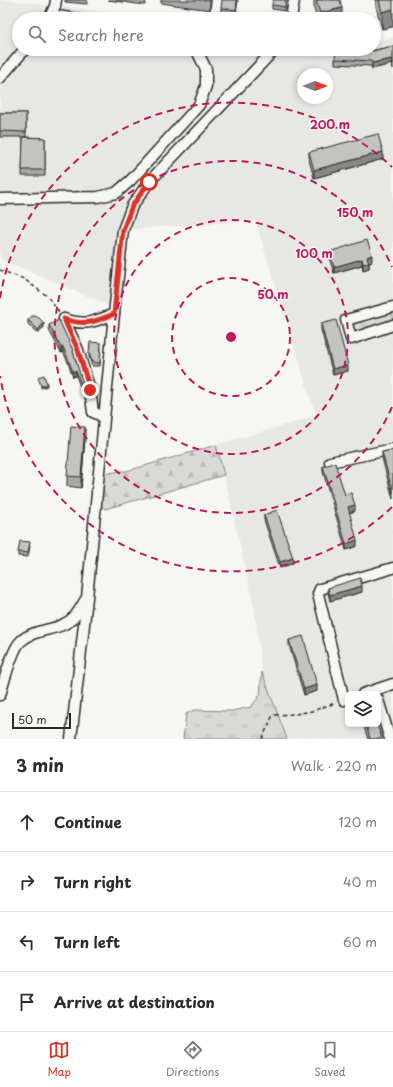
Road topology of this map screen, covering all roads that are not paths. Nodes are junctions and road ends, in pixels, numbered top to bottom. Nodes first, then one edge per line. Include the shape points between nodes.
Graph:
1 (56, 0) edge
2 (294, 0) edge
3 (52, 12) edge
4 (292, 12) edge
5 (20, 56) edge
6 (200, 56) edge
7 (268, 56) edge
8 (0, 78) edge
9 (0, 199) edge
10 (393, 307) edge
11 (114, 314) junction
12 (393, 325) edge
13 (104, 417) junction
14 (393, 449) edge
15 (330, 462) dead end
16 (393, 568) edge
17 (87, 598) junction
18 (393, 684) edge
19 (381, 692) edge
20 (0, 695) edge
21 (345, 695) edge
22 (381, 711) edge
23 (71, 739) edge
24 (390, 739) edge

1 - 3 street
2 - 4 street
5 - 8 street
6 - 9 street via 206,69 206,86 199,105 116,193 98,197
7 - 11 street via 149,182 132,206 123,230
10 - 12 street via 346,320 351,339
11 - 13 street
11 - 13 street via 84,323 64,319 78,350 90,390 93,412
13 - 17 street
14 - 15 street
16 - 21 street via 320,589 318,594
17 - 20 street via 74,618 64,624 32,634 21,641 15,649
17 - 23 street
18 - 19 street
22 - 24 street

